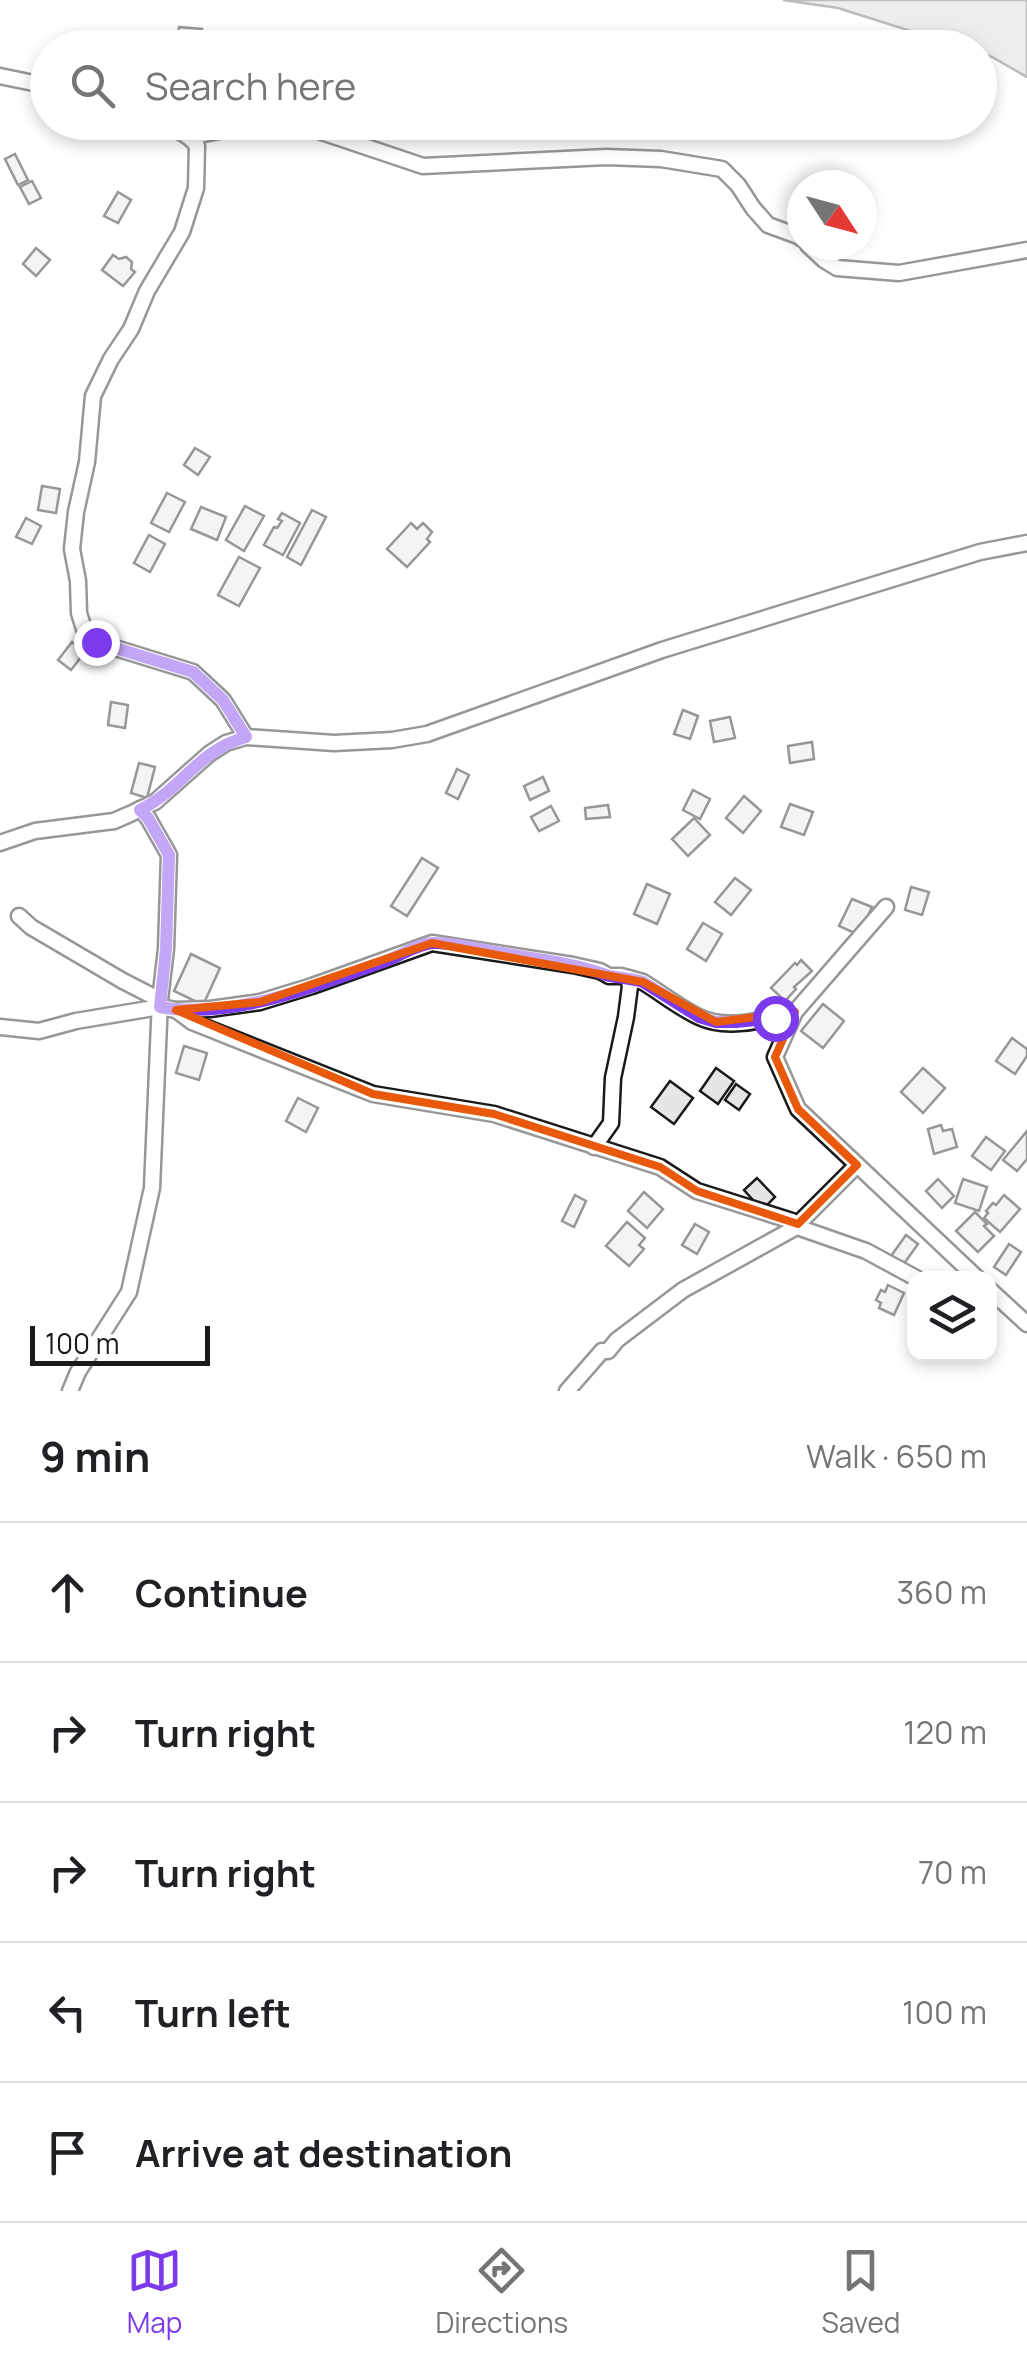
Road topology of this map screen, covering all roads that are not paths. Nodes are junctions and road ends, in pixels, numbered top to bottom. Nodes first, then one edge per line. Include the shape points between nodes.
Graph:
1 (0, 76) edge
2 (30, 82) edge
3 (192, 140) edge
4 (347, 140) edge
5 (787, 232) edge
6 (1027, 250) edge
7 (824, 260) edge
8 (1027, 543) edge
9 (246, 737) junction
10 (140, 810) junction
11 (0, 843) edge
12 (886, 907) dead end
13 (19, 916) dead end
14 (628, 978) junction
15 (160, 1004) junction
16 (176, 1010) junction
17 (795, 1012) junction
18 (0, 1027) edge
19 (594, 1147) junction
20 (857, 1165) junction
21 (798, 1224) junction
22 (970, 1271) edge
23 (907, 1273) edge
24 (997, 1306) edge
25 (1027, 1324) edge
26 (70, 1391) edge
27 (567, 1391) edge

1 - 2 street
3 - 9 street via 196,188 182,232 93,396 72,548 84,630 96,642 193,672 223,700
4 - 5 street via 424,166 606,158 722,169 768,224
6 - 7 street via 899,273 837,268
8 - 9 street via 662,650 427,734 334,743
9 - 10 street via 209,754
10 - 11 street
10 - 15 street via 169,855
12 - 17 street
13 - 15 street
14 - 16 street via 432,943 260,1002
14 - 17 street via 716,1022
14 - 19 street via 610,1123
15 - 16 street
15 - 18 street via 39,1031
15 - 26 street via 152,1188 143,1233 129,1292
16 - 19 street via 373,1094 494,1114
17 - 20 street via 775,1056 798,1108
19 - 21 street
20 - 21 street
20 - 22 street
21 - 23 street
21 - 27 street via 683,1290 602,1352
24 - 25 street

